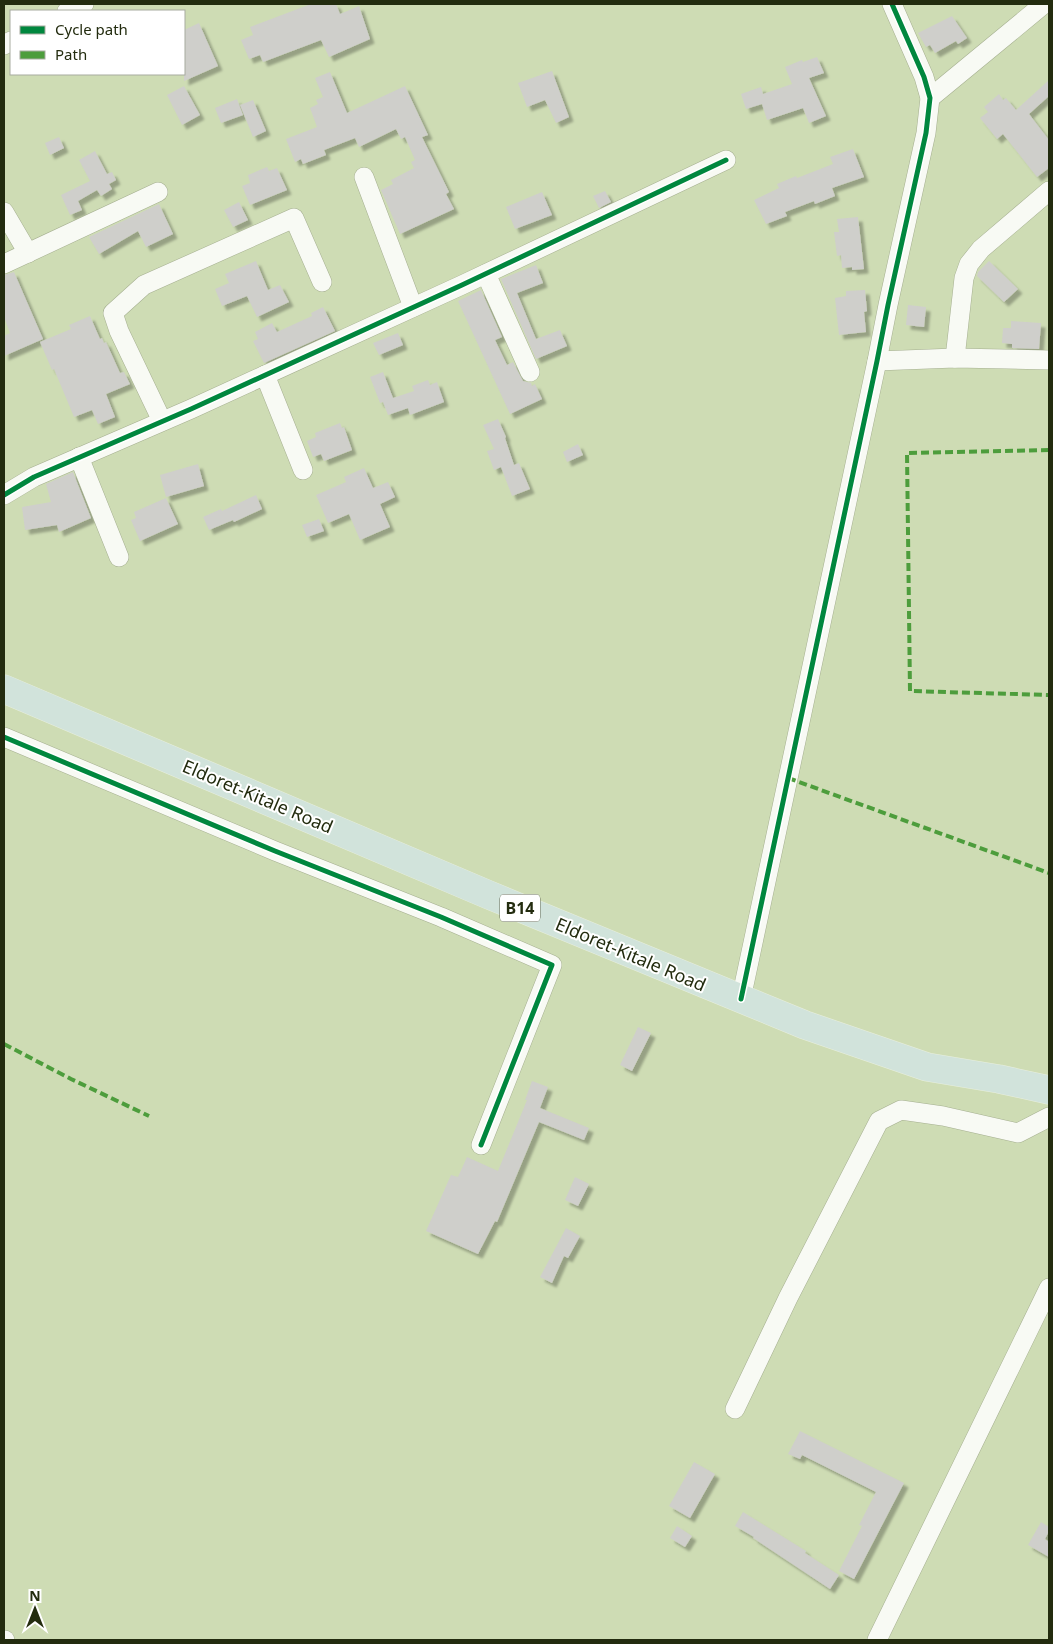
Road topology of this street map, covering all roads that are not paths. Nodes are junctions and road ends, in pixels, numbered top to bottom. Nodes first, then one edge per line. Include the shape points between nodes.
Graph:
1 (84, 4) edge
2 (892, 4) edge
3 (1044, 4) edge
4 (70, 10) edge
5 (930, 98) junction
6 (726, 160) dead end
7 (364, 177) dead end
8 (1049, 191) edge
9 (158, 192) dead end
10 (4, 212) edge
11 (28, 253) junction
12 (4, 264) edge
13 (486, 274) junction
14 (322, 282) dead end
15 (413, 307) junction
16 (955, 358) junction
17 (1049, 360) edge
18 (878, 361) junction
19 (530, 372) dead end
20 (265, 375) junction
21 (162, 421) junction
22 (79, 457) junction
23 (303, 470) dead end
24 (4, 495) edge
25 (119, 557) dead end
26 (4, 689) edge
27 (4, 736) edge
28 (741, 999) junction
29 (1049, 1090) edge
30 (1049, 1117) edge
31 (481, 1145) dead end
32 (1049, 1288) edge
33 (735, 1409) dead end
34 (877, 1640) edge

1 - 4 street
2 - 5 street
3 - 5 street
5 - 18 street via 926,133
6 - 13 street
7 - 15 street
8 - 16 street via 969,264 964,278
9 - 11 street
10 - 11 street
11 - 12 street
13 - 15 street
13 - 19 street
14 - 21 street via 294,218 144,285 113,313
15 - 20 street
16 - 17 street
16 - 18 street
18 - 28 street
20 - 21 street
20 - 23 street
21 - 22 street
22 - 24 street
22 - 25 street
26 - 28 highway, Eldoret-Kitale Road / B14
27 - 31 street via 552,964
28 - 29 highway, Eldoret-Kitale Road / B14 via 821,1031 927,1067
30 - 33 street via 1018,1133 901,1110 879,1121
32 - 34 street

